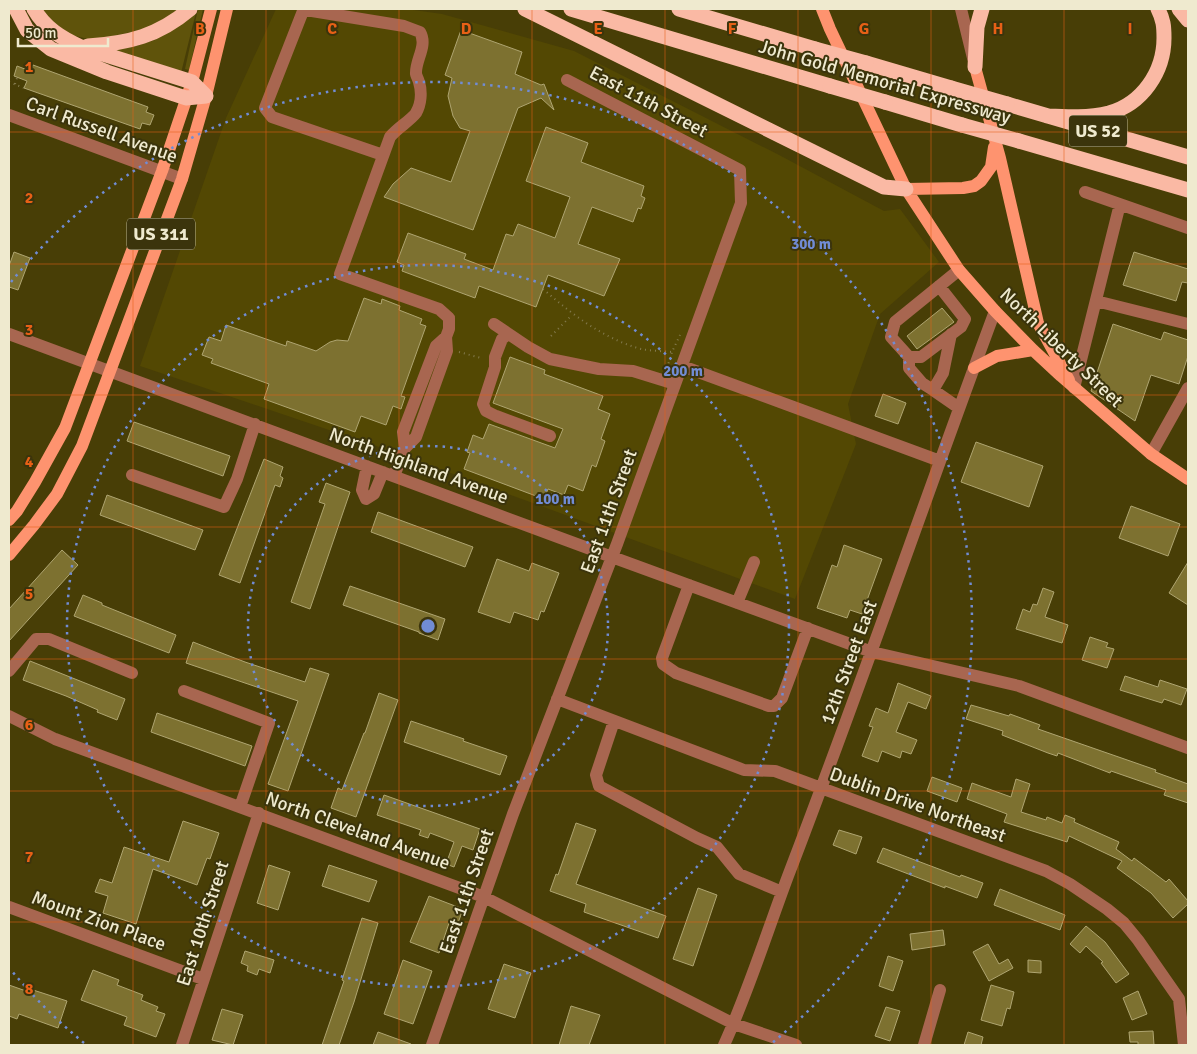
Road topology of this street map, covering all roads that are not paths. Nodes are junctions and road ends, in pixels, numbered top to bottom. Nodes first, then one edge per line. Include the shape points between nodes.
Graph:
1 (16, 9) edge
2 (34, 9) edge
3 (190, 9) edge
4 (212, 9) edge
5 (227, 9) edge
6 (525, 9) edge
7 (571, 9) edge
8 (680, 9) edge
9 (712, 9) edge
10 (822, 9) edge
11 (961, 9) edge
12 (982, 9) edge
13 (1158, 9) edge
14 (1179, 9) edge
15 (1188, 20) edge
16 (767, 34) junction
17 (81, 47) junction
18 (975, 68) junction
19 (568, 80) dead end
20 (192, 82) junction
21 (206, 96) junction
22 (186, 98) junction
23 (9, 114) edge
24 (1047, 116) junction
25 (993, 130) junction
26 (383, 155) junction
27 (1188, 157) edge
28 (162, 171) junction
29 (182, 179) junction
30 (906, 189) junction
31 (1188, 190) edge
32 (1085, 192) dead end
33 (1120, 204) junction
34 (1188, 228) edge
35 (959, 270) junction
36 (939, 286) junction
37 (1096, 301) junction
38 (995, 311) junction
39 (494, 324) dead end
40 (1188, 324) edge
41 (9, 334) edge
42 (508, 334) junction
43 (951, 334) junction
44 (1033, 350) junction
45 (909, 358) junction
46 (90, 364) junction
47 (682, 366) junction
48 (974, 368) junction
49 (111, 370) junction
50 (675, 384) junction
51 (1074, 388) junction
52 (1188, 388) edge
53 (933, 390) junction
54 (959, 408) junction
55 (255, 424) junction
56 (550, 436) dead end
57 (1151, 454) junction
58 (940, 461) junction
59 (367, 466) junction
60 (388, 474) junction
61 (132, 475) dead end
62 (1188, 479) edge
63 (9, 520) edge
64 (9, 555) edge
65 (612, 557) junction
66 (754, 562) dead end
67 (689, 585) junction
68 (737, 603) junction
69 (808, 628) junction
70 (872, 652) junction
71 (9, 671) edge
72 (132, 673) dead end
73 (184, 691) dead end
74 (557, 699) junction
75 (9, 716) edge
76 (614, 721) junction
77 (1188, 748) edge
78 (822, 790) junction
79 (240, 807) junction
80 (259, 813) junction
81 (782, 892) junction
82 (484, 897) junction
83 (9, 907) edge
84 (203, 979) junction
85 (940, 990) dead end
86 (1183, 997) edge
87 (734, 1024) junction
88 (182, 1045) edge
89 (432, 1045) edge
90 (724, 1045) edge
91 (796, 1045) edge
92 (924, 1045) edge
93 (1184, 1045) edge

1 - 22 highway via 27,30 51,49 107,72
2 - 17 highway via 48,28
3 - 17 highway via 174,23 135,40
4 - 20 main road, US 311
5 - 21 main road, US 311
6 - 30 highway via 884,187
7 - 31 highway, John Gold Memorial Expressway / US 52, bridge
8 - 16 highway, John Gold Memorial Expressway / US 52
9 - 16 highway
10 - 30 main road, North Liberty Street
11 - 18 street
12 - 18 highway via 977,27
13 - 24 highway via 1164,24 1164,51 1158,70 1142,95 1119,109 1087,117
14 - 15 highway
16 - 24 highway, John Gold Memorial Expressway / US 52, bridge
17 - 20 highway
18 - 25 main road
19 - 47 street, East 11th Street via 740,170 741,203
20 - 21 highway
20 - 22 main road, US 311
21 - 22 highway
21 - 29 main road, US 311
22 - 28 main road, US 311
23 - 28 street, Carl Russell Avenue
24 - 27 highway, John Gold Memorial Expressway / US 52
25 - 30 main road via 991,167 982,181 963,188
25 - 51 main road via 1038,323
26 - 26 street via 390,137 416,112 419,104 421,93 416,74 423,43 420,32 404,26 303,11 265,108 272,117
26 - 60 street via 340,274 439,309 449,318 450,329 436,346 403,432 405,448
28 - 29 street, Carl Russell Avenue
28 - 46 main road, US 311
29 - 49 main road, US 311
30 - 35 main road, North Liberty Street
32 - 33 street
33 - 34 street
33 - 37 street
35 - 36 street
35 - 38 main road, North Liberty Street
36 - 43 street via 965,319 961,327
36 - 45 street via 895,322 892,337
37 - 40 street
37 - 51 street
38 - 44 main road, North Liberty Street
38 - 48 street, 12th Street East
39 - 42 street
41 - 46 street, North Highland Avenue
42 - 50 street via 550,359 599,369 633,371
42 - 56 street via 502,339 483,404 486,411 496,416
43 - 45 street via 921,357
43 - 53 street via 943,373
44 - 48 main road via 997,356
44 - 51 main road, North Liberty Street
45 - 53 street via 908,368 922,384
46 - 49 street, North Highland Avenue
46 - 63 main road, US 311 via 65,428
47 - 50 street, East 11th Street
47 - 58 street
48 - 54 street, 12th Street East
49 - 55 street, North Highland Avenue
49 - 64 main road, US 311 via 82,446 57,494
50 - 65 street, East 11th Street
51 - 57 main road, North Liberty Street
52 - 57 street
53 - 54 street
54 - 58 street, 12th Street East
55 - 59 street, North Highland Avenue
55 - 61 street via 224,508
57 - 62 main road, North Liberty Street
58 - 70 street, 12th Street East
59 - 60 street, North Highland Avenue
59 - 60 street via 362,490 366,500
60 - 65 street, North Highland Avenue
65 - 67 street, North Highland Avenue
65 - 74 street, East 11th Street
66 - 68 street
67 - 68 street, North Highland Avenue
67 - 69 street via 662,658 663,664 676,673 774,706 782,698
68 - 69 street, North Highland Avenue
69 - 70 street, North Highland Avenue
70 - 77 street, North Highland Avenue via 1020,686
70 - 78 street, 12th Street East
71 - 72 street via 36,639 42,637
73 - 79 street via 269,723
74 - 76 street, Dublin Drive Northeast
74 - 82 street, East 11th Street
75 - 79 street, North Cleveland Avenue via 55,739
76 - 78 street, Dublin Drive Northeast via 744,770 775,771
76 - 81 street via 596,775 599,786 717,847 739,874
78 - 81 street, 12th Street East
78 - 86 street, Dublin Drive Northeast via 995,851 1070,884 1124,923
79 - 80 street, North Cleveland Avenue
80 - 82 street, North Cleveland Avenue
80 - 84 street, East 10th Street
81 - 87 street, 12th Street East
82 - 87 street, North Cleveland Avenue
82 - 89 street, East 11th Street
83 - 84 street, Mount Zion Place
84 - 88 street, East 10th Street
85 - 92 street
86 - 93 street, Dublin Drive Northeast
87 - 90 street, 12th Street East
87 - 91 street, North Cleveland Avenue

